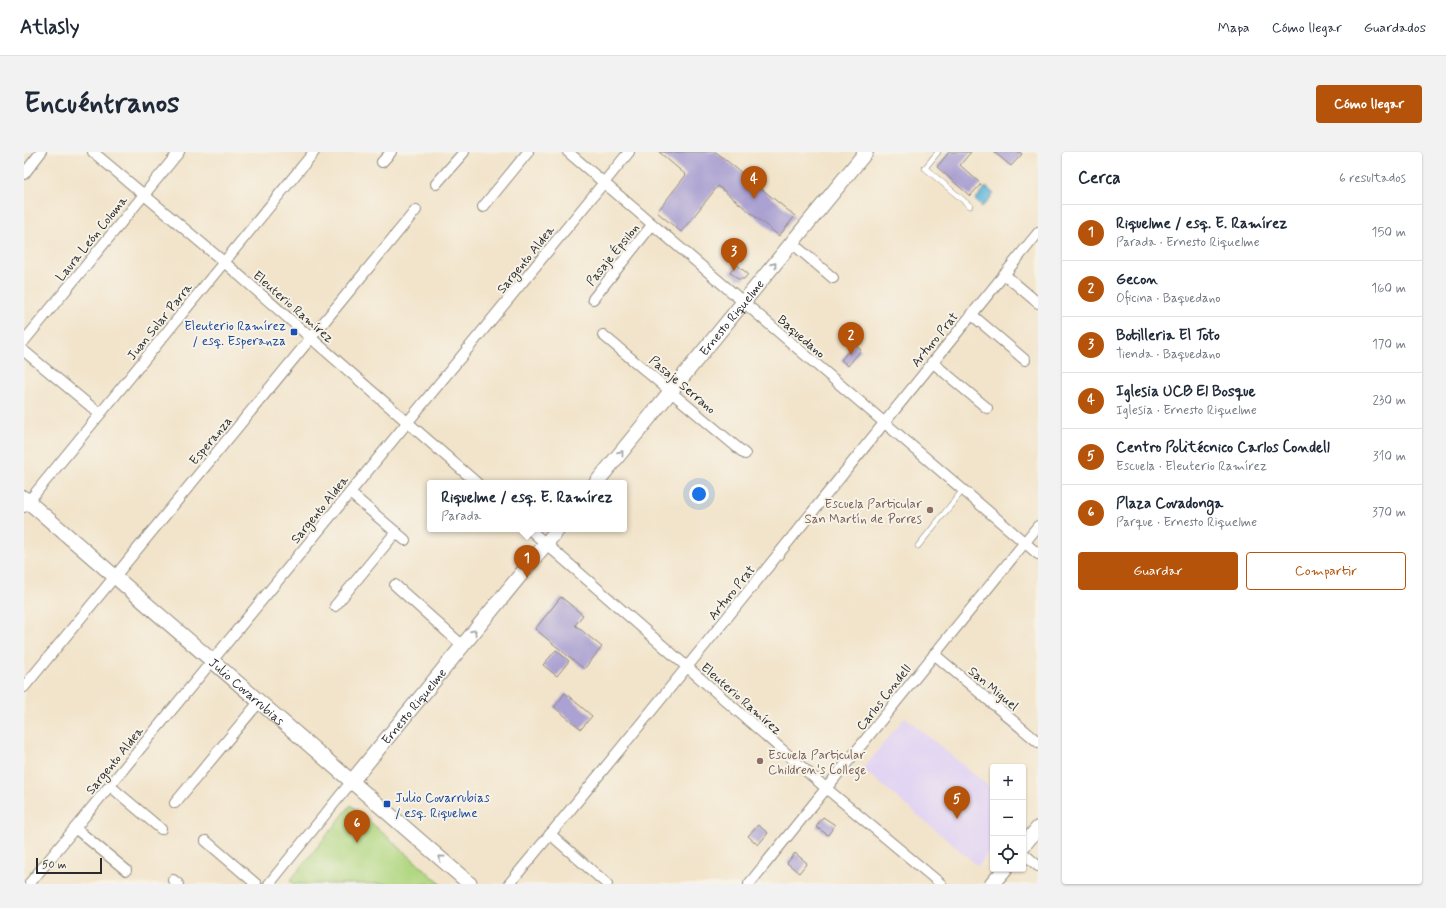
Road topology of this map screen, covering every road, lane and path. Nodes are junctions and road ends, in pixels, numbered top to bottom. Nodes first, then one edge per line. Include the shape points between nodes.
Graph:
1 (41, 152) edge
2 (93, 152) edge
3 (179, 152) edge
4 (314, 152) edge
5 (390, 152) edge
6 (464, 152) edge
7 (528, 152) edge
8 (568, 152) edge
9 (629, 152) edge
10 (866, 152) edge
11 (938, 152) edge
12 (382, 162) dead end
13 (24, 174) edge
14 (603, 183) junction
15 (436, 184) dead end
16 (144, 195) junction
17 (970, 206) dead end
18 (483, 207) dead end
19 (416, 210) dead end
20 (652, 225) junction
21 (1038, 233) edge
22 (792, 243) junction
23 (224, 262) junction
24 (1004, 274) junction
25 (833, 278) dead end
26 (593, 299) dead end
27 (743, 303) junction
28 (1038, 303) edge
29 (971, 314) junction
30 (604, 335) dead end
31 (311, 338) junction
32 (24, 341) edge
33 (24, 351) edge
34 (1025, 360) dead end
35 (932, 362) junction
36 (671, 391) junction
37 (987, 408) dead end
38 (100, 414) junction
39 (407, 422) junction
40 (882, 422) junction
41 (745, 454) dead end
42 (474, 480) edge
43 (598, 480) edge
44 (963, 490) junction
45 (350, 493) junction
46 (25, 502) edge
47 (1038, 526) edge
48 (396, 532) junction
49 (532, 532) edge
50 (556, 532) edge
51 (405, 540) dead end
52 (1025, 542) junction
53 (546, 544) junction
54 (918, 546) dead end
55 (1038, 554) edge
56 (114, 577) junction
57 (394, 585) dead end
58 (335, 606) dead end
59 (463, 646) junction
60 (934, 654) junction
61 (212, 661) junction
62 (687, 668) junction
63 (24, 687) edge
64 (260, 701) junction
65 (1038, 742) edge
66 (352, 781) junction
67 (110, 786) junction
68 (827, 789) junction
69 (175, 803) dead end
70 (75, 828) junction
71 (1038, 828) edge
72 (161, 829) dead end
73 (550, 834) junction
74 (206, 841) dead end
75 (1026, 842) edge
76 (1026, 856) edge
77 (1038, 866) edge
78 (126, 870) dead end
79 (1002, 872) edge
80 (28, 882) edge
81 (272, 883) edge
82 (256, 884) edge
83 (470, 884) edge
84 (508, 884) edge
85 (607, 884) edge
86 (749, 884) edge
87 (941, 884) edge
88 (992, 884) edge

1 - 13 street
2 - 16 street, Eleuterio Ramírez
3 - 16 street, Laura León Coloma
4 - 23 street, Juan Solar Parra
5 - 12 street
6 - 15 street
7 - 18 street
8 - 14 street, Baquedano
9 - 14 street, Sargento Aldea
10 - 22 street, Ernesto Riquelme
11 - 17 lane via 925,168
14 - 20 street, Baquedano
14 - 39 street, Sargento Aldea
16 - 23 street, Eleuterio Ramírez
16 - 32 street, Laura León Coloma
19 - 31 street, Esperanza
20 - 26 street, Pasaje Épsilon
20 - 27 street, Baquedano
21 - 24 street, Arturo Prat
22 - 25 street
27 -> 22 street, Ernesto Riquelme
23 - 31 street, Eleuterio Ramírez
23 - 38 street, Juan Solar Parra
24 - 28 street
24 - 29 street, Arturo Prat
27 - 36 street, Ernesto Riquelme
27 - 40 street, Baquedano
29 - 34 street, Arturo Prat
29 - 35 street, Arturo Prat
30 - 36 street, Pasaje Serrano
31 - 39 street, Eleuterio Ramírez
31 - 56 street, Esperanza
33 - 38 street
35 - 37 street
35 - 40 street, Arturo Prat
36 - 41 street, Pasaje Serrano
43 -> 36 street, Ernesto Riquelme
38 - 46 street, Juan Solar Parra
39 - 42 street, Eleuterio Ramírez
39 - 45 street, Sargento Aldea
40 - 44 street, Baquedano
40 - 62 street, Arturo Prat
44 - 52 street, Baquedano
44 - 54 lane
45 - 48 street
45 - 61 street, Sargento Aldea
46 - 56 street, Julio Covarrubias
47 - 52 street, Carlos Condell
48 - 51 street
48 - 58 street
49 - 53 street, Eleuterio Ramírez
50 - 53 street, Ernesto Riquelme
52 - 55 street, Baquedano
52 - 60 street, Carlos Condell
59 -> 53 street, Ernesto Riquelme
53 - 62 street, Eleuterio Ramírez
56 - 61 street, Julio Covarrubias
56 - 63 street, Esperanza
57 - 59 street
59 - 66 street, Ernesto Riquelme
60 - 65 street, San Miguel
60 - 68 street, Carlos Condell
61 - 64 street, Julio Covarrubias
61 - 67 street, Sargento Aldea
62 - 68 street, Eleuterio Ramírez
62 - 73 street, Arturo Prat
64 - 66 street, Julio Covarrubias
64 - 69 street
66 - 81 street, Ernesto Riquelme
83 -> 66 street, Julio Covarrubias
67 - 70 street, Sargento Aldea
67 - 72 street
68 - 86 street, Carlos Condell
68 - 87 street, Eleuterio Ramírez
70 - 78 street
70 - 80 street, Sargento Aldea
71 - 75 street
73 - 84 street, Arturo Prat
73 - 85 street
74 - 82 street
76 - 77 street
79 - 88 street

